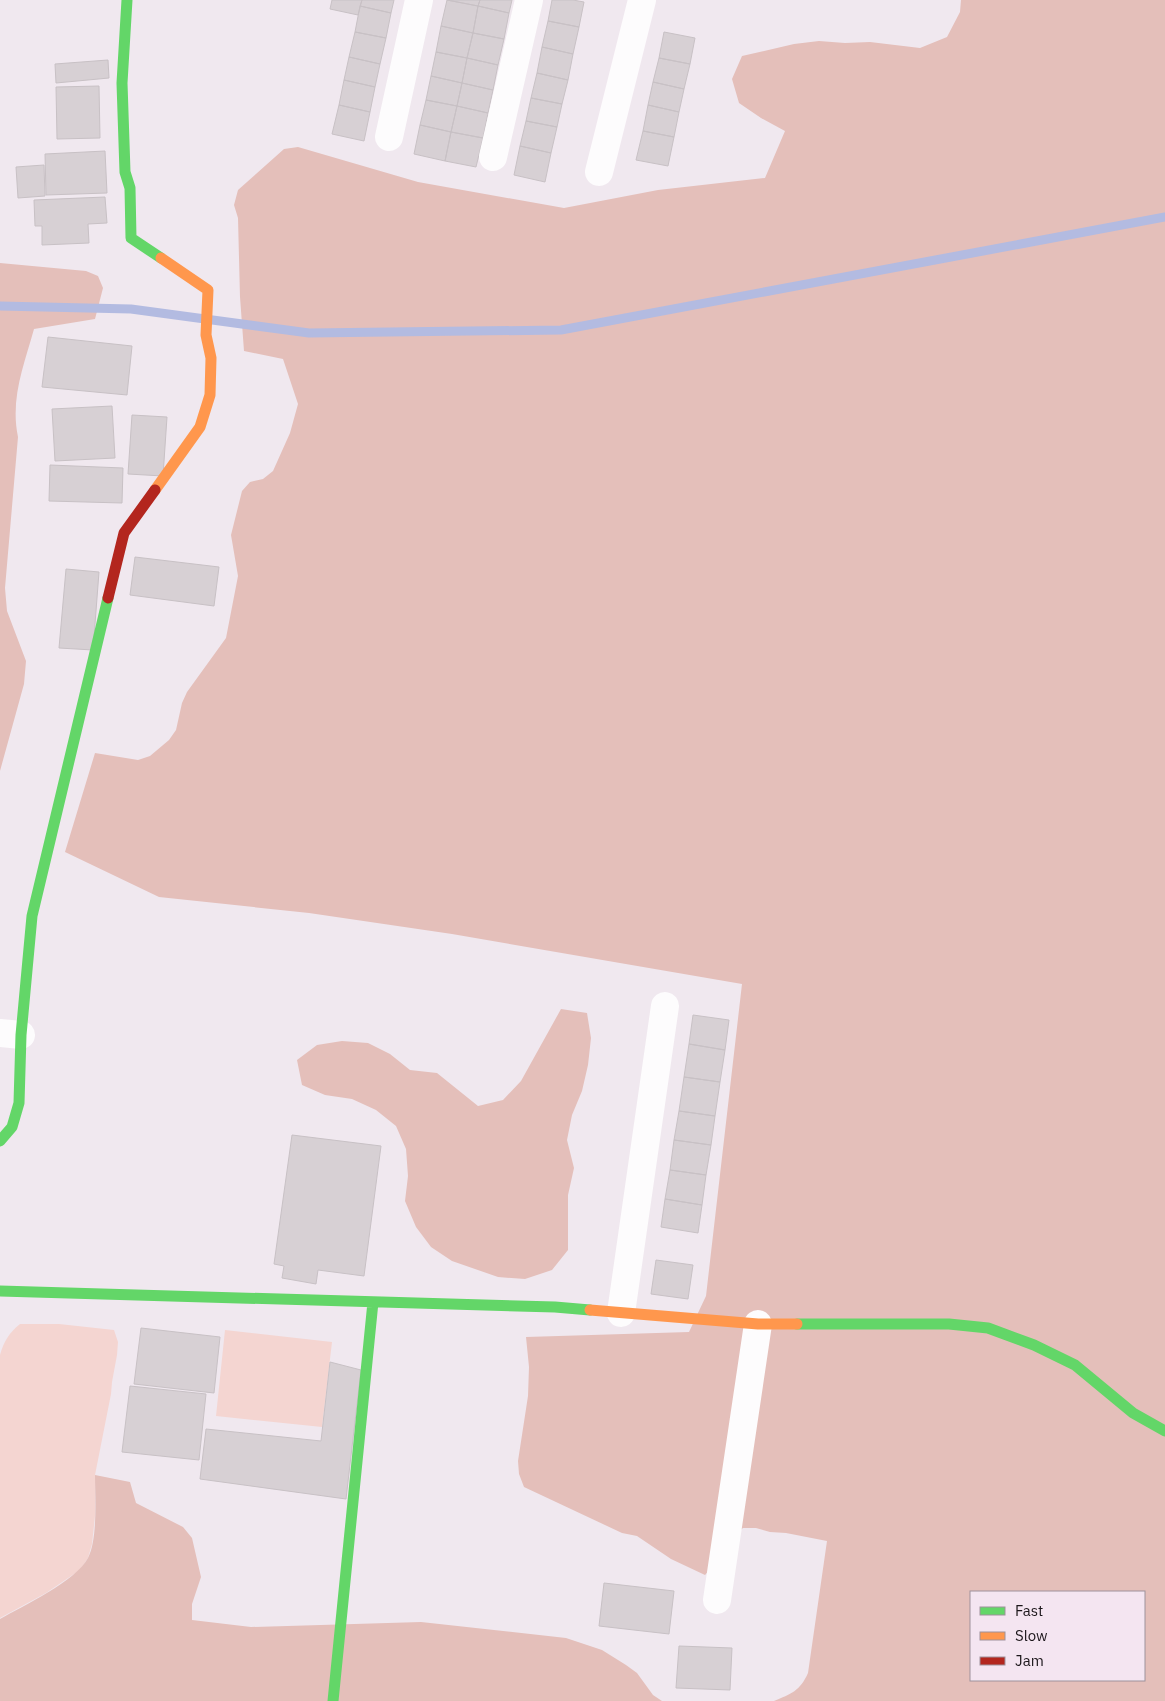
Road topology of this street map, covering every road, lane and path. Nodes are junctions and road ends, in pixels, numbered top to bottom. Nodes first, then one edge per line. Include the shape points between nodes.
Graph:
1 (127, 0) edge
2 (419, 0) edge
3 (529, 0) edge
4 (642, 0) edge
5 (389, 137) dead end
6 (494, 156) dead end
7 (599, 172) dead end
8 (665, 1006) dead end
9 (10, 1034) edge
10 (0, 1141) edge
11 (0, 1291) edge
12 (373, 1302) junction
13 (621, 1313) junction
14 (758, 1324) junction
15 (1165, 1431) edge
16 (717, 1600) dead end
17 (333, 1701) edge

1 - 9 street via 122,83 131,238 208,290 206,335 211,358 210,395 200,427 124,533 32,916
2 - 5 street
3 - 6 street
4 - 7 street
8 - 13 street
9 - 10 street via 19,1103 12,1127
11 - 12 street
12 - 13 street via 555,1307
12 - 17 street
13 - 14 street
14 - 15 street via 950,1324 988,1328 1075,1365 1133,1413
14 - 16 street

